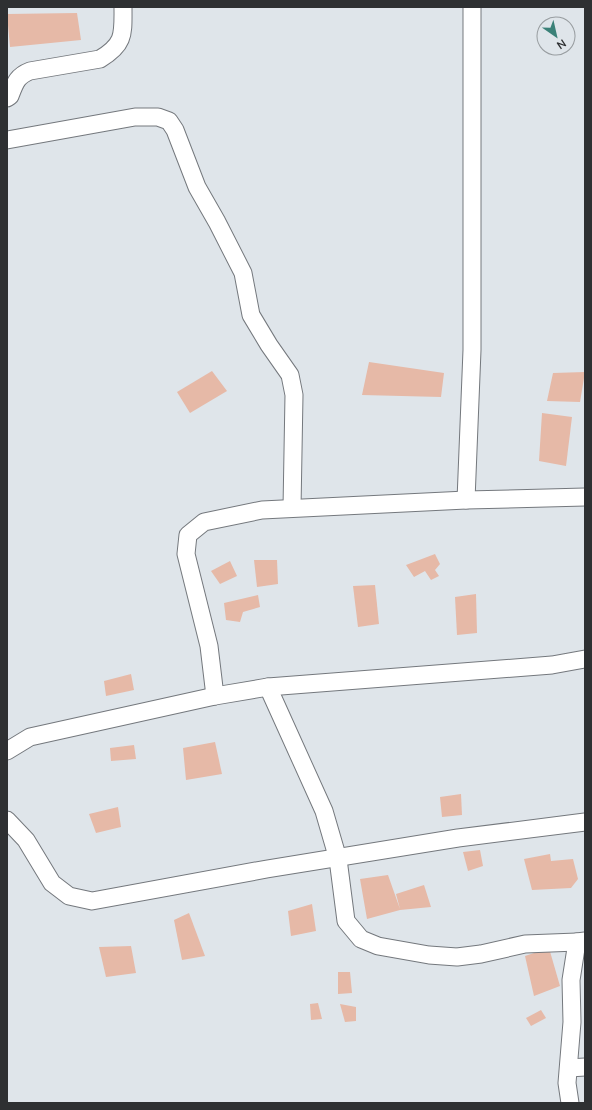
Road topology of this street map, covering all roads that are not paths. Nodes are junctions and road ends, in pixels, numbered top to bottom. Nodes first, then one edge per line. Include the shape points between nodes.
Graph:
1 (123, 7) edge
2 (472, 7) edge
3 (7, 98) edge
4 (7, 140) edge
5 (585, 497) edge
6 (466, 500) junction
7 (292, 508) junction
8 (585, 659) edge
9 (268, 687) junction
10 (215, 696) junction
11 (7, 751) edge
12 (7, 820) edge
13 (585, 822) edge
14 (338, 859) junction
15 (581, 941) edge
16 (577, 1068) edge
17 (570, 1103) edge

1 - 3 street via 123,31 118,46 110,53 100,59 23,74 17,78
2 - 6 street via 472,350
4 - 7 street via 135,117 158,117 169,121 175,130 197,187 243,273 251,315 268,345 290,375 294,395
5 - 6 street
6 - 7 street
7 - 10 street via 262,510 204,522 188,535 186,554 209,646
8 - 9 street via 552,665
9 - 10 street
9 - 14 street via 324,811
10 - 11 street via 30,737
12 - 14 street via 26,840 52,883 69,896 92,902 267,869
13 - 14 street via 458,838
14 - 15 street via 346,921 361,939 378,946 457,957 525,944
15 - 16 street via 571,980
16 - 17 street via 567,1082

